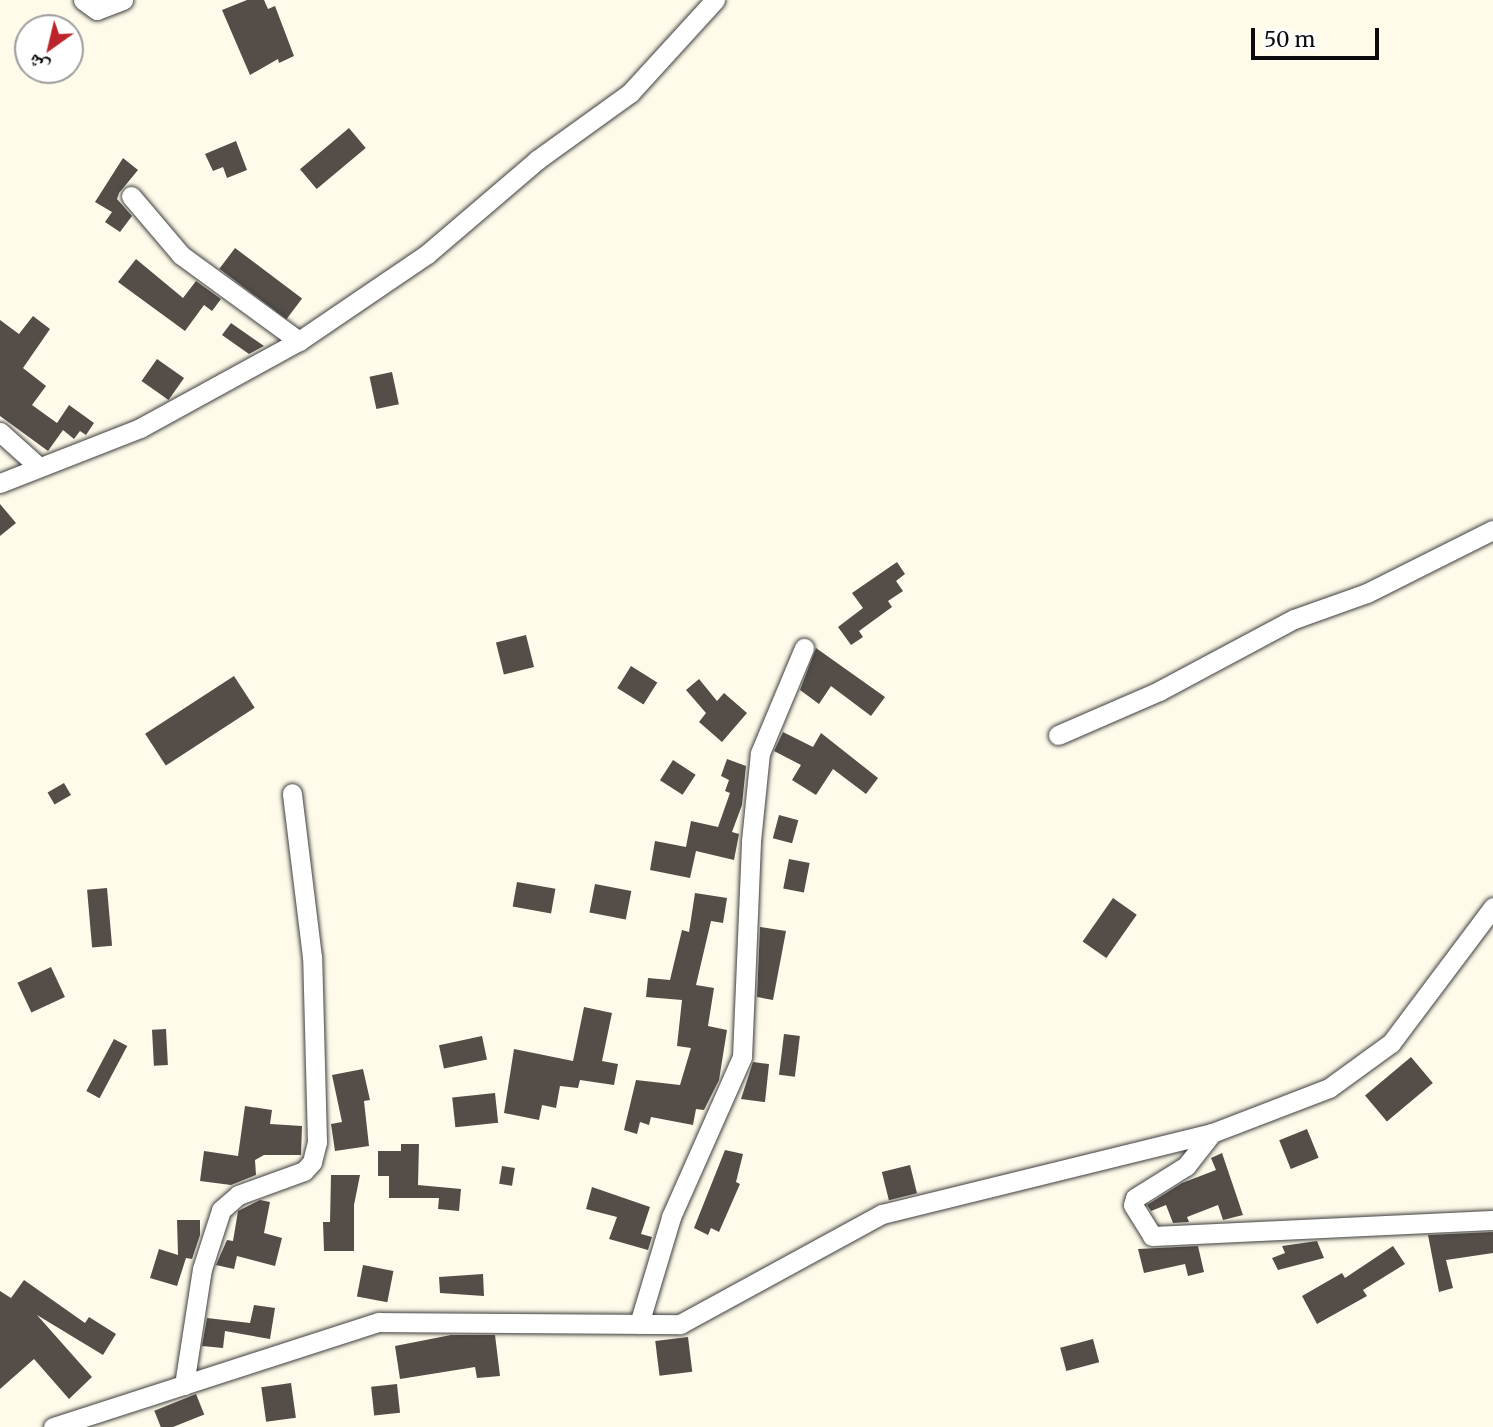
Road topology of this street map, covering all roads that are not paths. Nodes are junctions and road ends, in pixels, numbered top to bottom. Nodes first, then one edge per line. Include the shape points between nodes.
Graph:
1 (83, 0) edge
2 (123, 0) edge
3 (715, 0) edge
4 (131, 196) dead end
5 (299, 341) junction
6 (0, 432) edge
7 (39, 467) junction
8 (0, 483) edge
9 (1493, 530) edge
10 (804, 648) dead end
11 (1058, 734) dead end
12 (292, 793) dead end
13 (1493, 907) edge
14 (1212, 1133) junction
15 (1493, 1220) edge
16 (639, 1324) junction
17 (184, 1385) junction
18 (52, 1427) edge

1 - 2 street via 97,10
3 - 5 street via 629,93 537,160 427,254
4 - 5 street via 181,254
5 - 7 street via 141,428
6 - 7 street
7 - 8 street
9 - 11 street via 1367,593 1294,619 1159,691
10 - 16 street via 760,753 751,841 742,1058 671,1217
12 - 17 street via 312,957 317,1142 312,1162 304,1171 238,1195 221,1210 202,1269
13 - 14 street via 1391,1043 1329,1088
14 - 15 street via 1186,1166 1135,1198 1133,1205 1152,1236
14 - 16 street via 882,1214 680,1324
16 - 17 street via 380,1322
17 - 18 street

